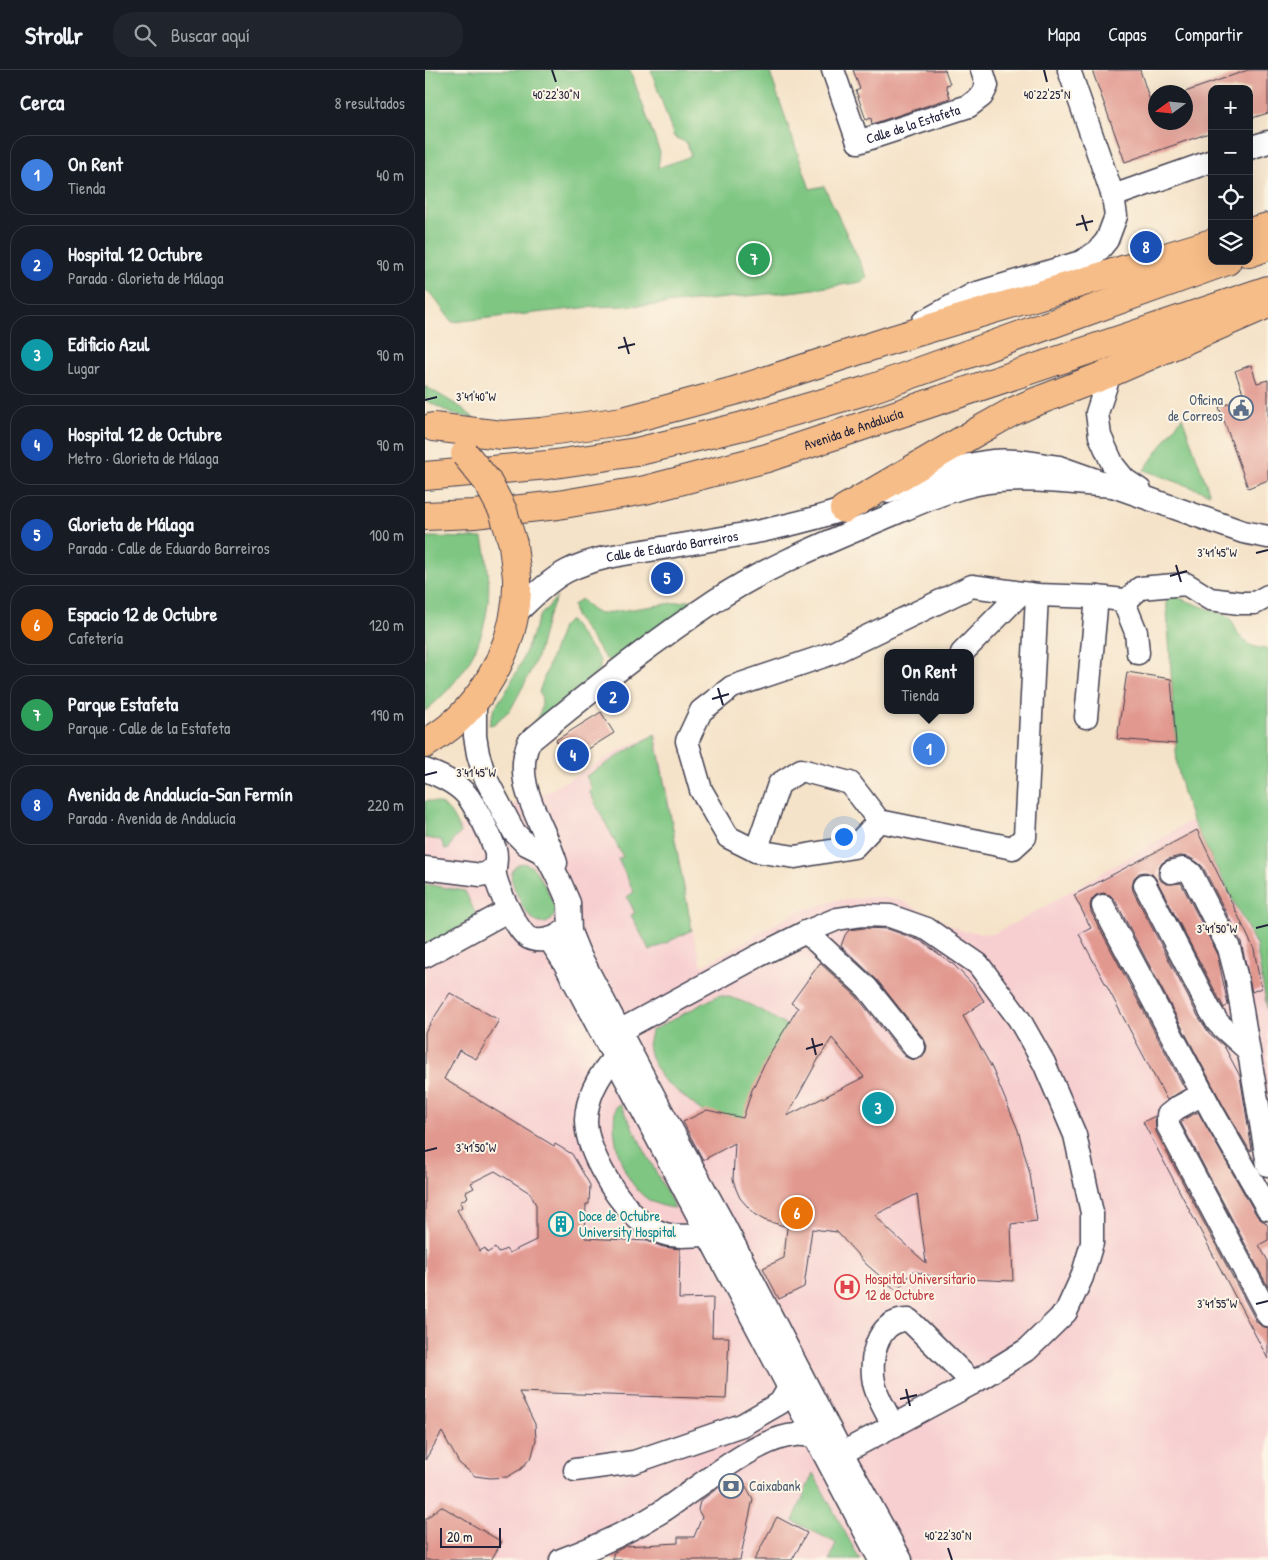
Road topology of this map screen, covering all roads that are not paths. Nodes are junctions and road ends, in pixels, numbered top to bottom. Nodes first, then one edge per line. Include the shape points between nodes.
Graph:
1 (833, 70) edge
2 (982, 70) edge
3 (1069, 70) edge
4 (1268, 142) edge
5 (1253, 147) edge
6 (1208, 163) edge
7 (1113, 196) junction
8 (1268, 227) edge
9 (1253, 231) edge
10 (1208, 244) edge
11 (1268, 246) edge
12 (1253, 252) edge
13 (1216, 265) edge
14 (1268, 290) edge
15 (1268, 304) edge
16 (891, 340) junction
17 (1110, 373) junction
18 (429, 425) edge
19 (425, 476) edge
20 (1114, 486) junction
21 (1157, 502) junction
22 (844, 509) junction
23 (425, 516) edge
24 (1268, 537) edge
25 (1029, 594) junction
26 (1268, 596) edge
27 (1097, 597) junction
28 (1123, 600) junction
29 (515, 614) junction
30 (966, 649) edge
31 (1138, 653) dead end
32 (475, 701) junction
33 (1086, 717) dead end
34 (425, 744) edge
35 (425, 770) edge
36 (879, 821) junction
37 (525, 844) junction
38 (756, 851) junction
39 (496, 863) junction
40 (425, 868) edge
41 (1171, 872) dead end
42 (559, 880) junction
43 (1145, 885) dead end
44 (1103, 906) dead end
45 (509, 910) junction
46 (570, 923) junction
47 (806, 932) junction
48 (549, 939) junction
49 (425, 956) edge
50 (618, 1029) junction
51 (914, 1047) dead end
52 (1248, 1050) junction
53 (614, 1058) junction
54 (1203, 1094) junction
55 (1268, 1165) edge
56 (1268, 1209) edge
57 (707, 1235) junction
58 (1268, 1315) edge
59 (973, 1383) junction
60 (789, 1388) junction
61 (894, 1426) junction
62 (815, 1436) junction
63 (843, 1453) junction
64 (575, 1470) dead end
65 (561, 1560) edge
66 (880, 1560) edge
67 (901, 1560) edge

1 - 2 street, Calle de la Estafeta via 858,142 969,106 982,96 987,86
3 - 7 street
4 - 5 street
6 - 7 street
7 - 16 street via 1116,216 1107,240 1098,251 1081,262 974,294
8 - 9 main road
10 - 16 main road
11 - 12 main road
13 - 19 main road via 868,390 743,426 636,452
14 - 23 main road, Avenida de Andalucía via 767,458 645,490 558,505
15 - 17 main road
16 - 18 main road via 734,391 623,421 502,435
17 - 21 street via 1097,413 1100,436 1113,465 1125,480
17 - 22 main road via 1012,412
18 - 29 main road, bridge via 465,454 487,481 503,511 513,544 517,579
20 - 21 street, Calle de Eduardo Barreiros
20 - 22 street, Calle de Eduardo Barreiros via 1059,467 995,461 933,476
20 - 42 street via 1057,481 996,481 952,491 794,556 717,600 640,653 529,742 524,754 525,786 556,860
21 - 24 street via 1243,532
22 - 29 street, Calle de Eduardo Barreiros via 757,533 604,556 557,576
25 - 27 street
25 - 30 street
25 - 36 street via 1025,836 1013,848
25 - 38 street via 973,586 833,653 731,687 701,711 687,741 701,790 728,837
26 - 28 street via 1255,603 1210,599 1186,584 1140,588
27 - 28 street
27 - 33 street
28 - 31 street via 1136,632
29 - 32 main road via 507,645
32 - 34 main road via 452,725
32 - 37 street via 475,736 481,767 514,832
35 - 39 street via 440,775 463,791 486,830
36 - 38 street via 854,847 795,858
36 - 38 street via 850,783 801,770 779,784
37 - 39 street via 507,848
37 - 42 street via 544,855
39 - 40 street via 487,873 481,874
39 - 45 street via 495,877
41 - 52 street via 1183,869 1191,873 1229,948
42 - 46 street via 569,903
43 - 52 street via 1218,1023
44 - 54 street
45 - 48 street via 518,927 529,938
45 - 49 street
46 - 48 street via 558,936
46 - 50 street via 579,954
47 - 50 street
47 - 51 street via 867,988
47 - 59 street via 837,919 863,915 890,916 927,929 978,964 1019,1018 1044,1063 1075,1135 1092,1214 1092,1243 1082,1277 1060,1318 1028,1349
48 - 53 street
50 - 63 street
52 - 55 street
53 - 57 street
53 - 57 street via 602,1072 590,1097 586,1120 597,1160 617,1196 646,1226 664,1234
54 - 56 street
54 - 58 street via 1168,1115 1168,1126
57 - 60 street
59 - 61 street
59 - 61 street via 909,1320 894,1322 876,1345 873,1361 874,1386
60 - 62 street
60 - 64 street via 780,1402 742,1425 634,1462
61 - 63 street
62 - 65 street via 796,1434 751,1451 660,1513 581,1554
62 - 66 street
63 - 67 street

